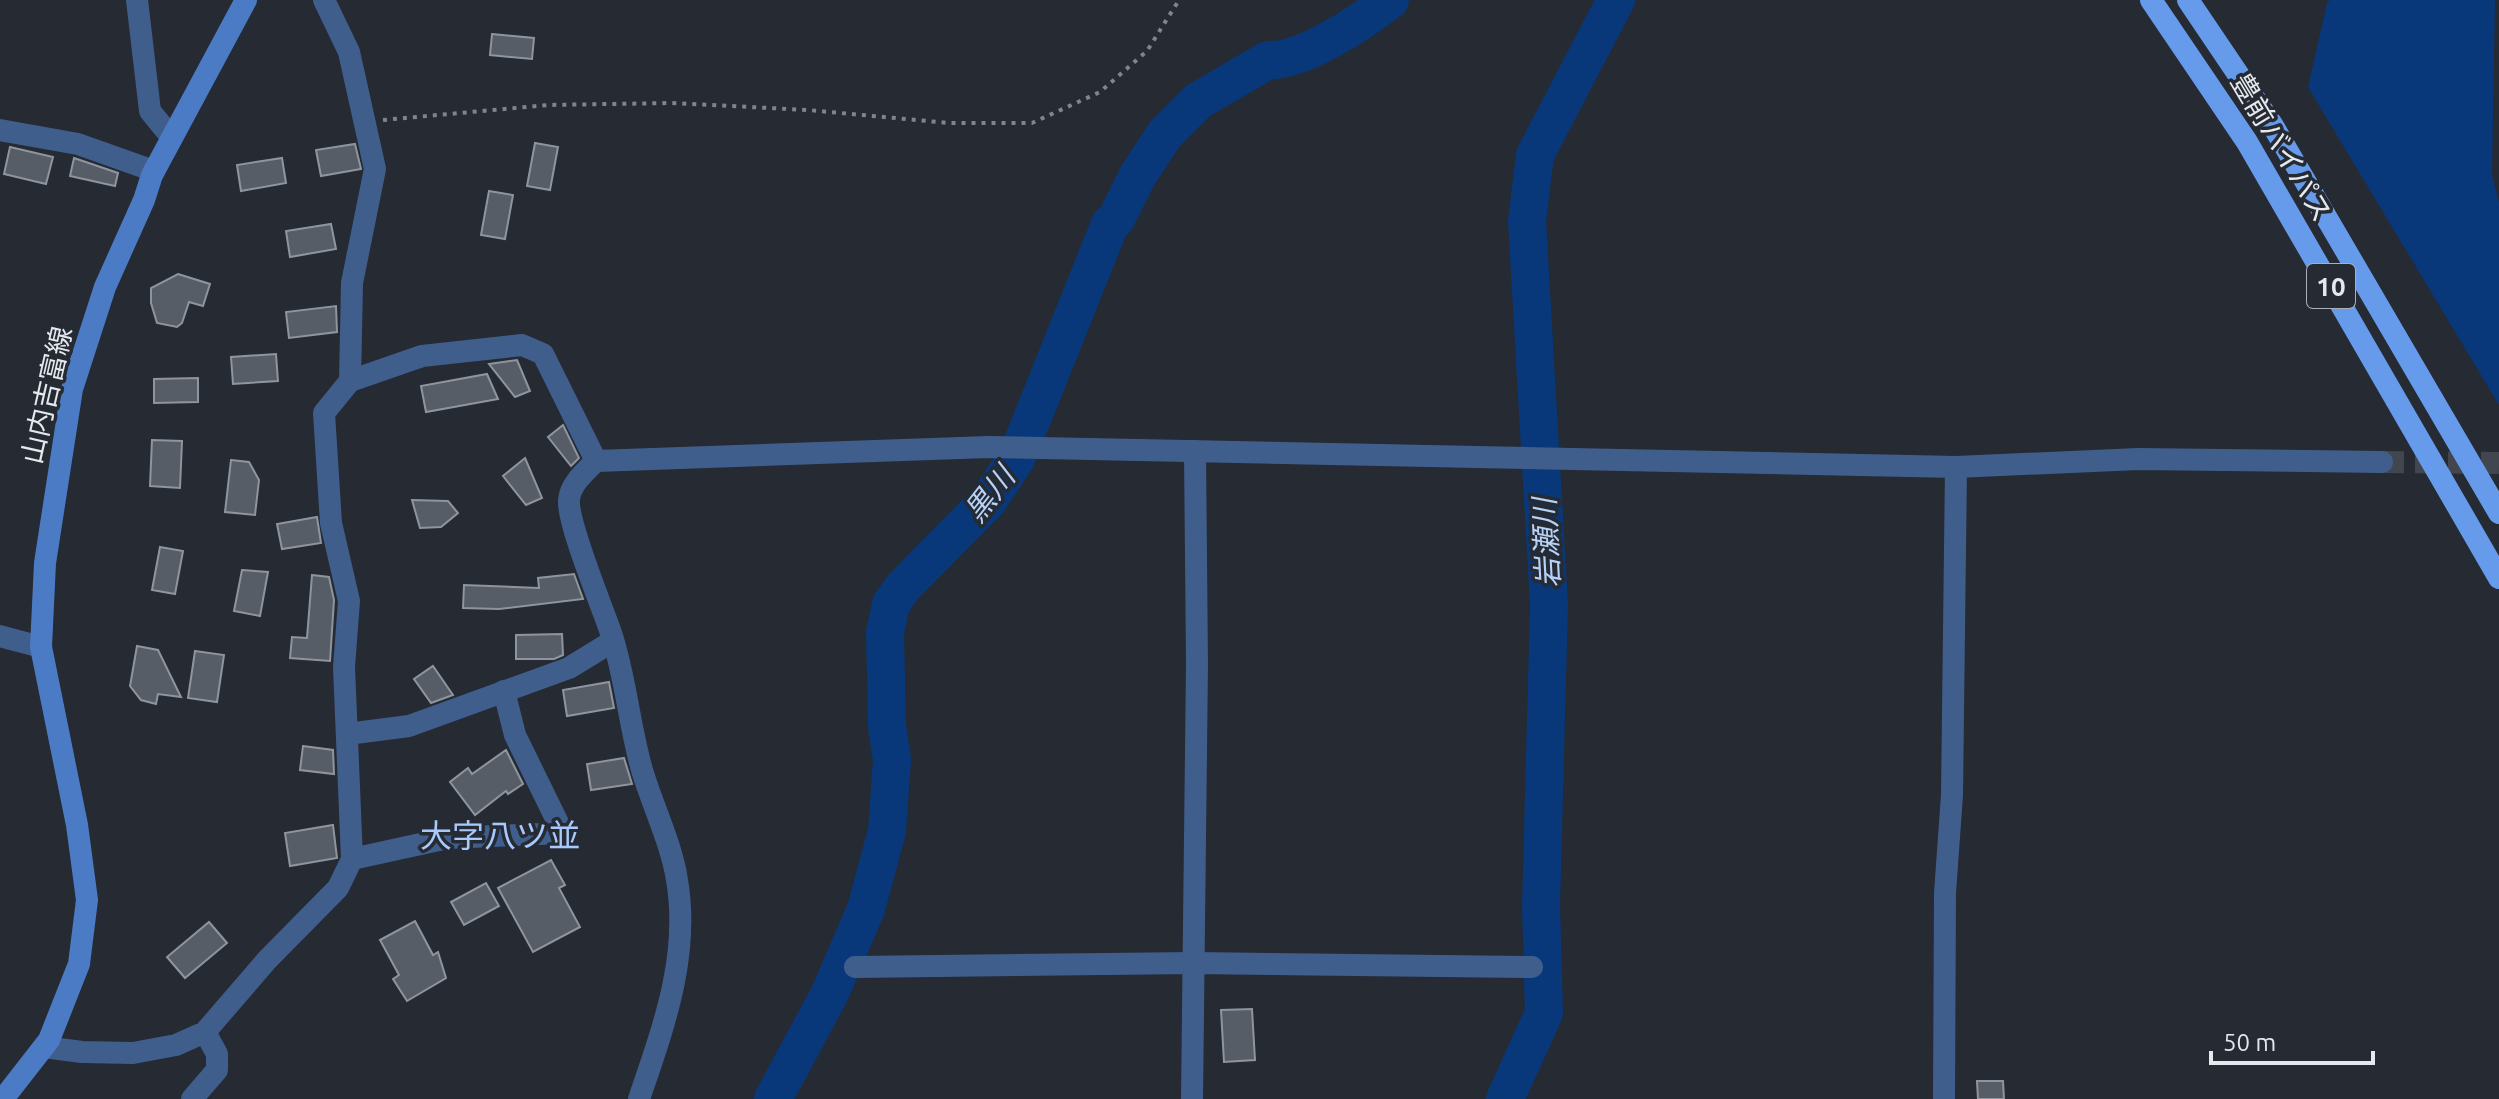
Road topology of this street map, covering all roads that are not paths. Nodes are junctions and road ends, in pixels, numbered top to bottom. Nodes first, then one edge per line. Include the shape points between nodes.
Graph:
1 (137, 0) edge
2 (246, 0) edge
3 (324, 0) edge
4 (2151, 0) edge
5 (2188, 0) edge
6 (0, 130) edge
7 (172, 138) junction
8 (154, 171) junction
9 (350, 381) junction
10 (1195, 451) junction
11 (596, 461) junction
12 (2382, 462) tunnel mouth
13 (1956, 467) junction
14 (2499, 513) edge
15 (2499, 578) edge
16 (0, 636) edge
17 (613, 641) junction
18 (41, 647) junction
19 (504, 691) junction
20 (347, 734) junction
21 (352, 859) junction
22 (1194, 963) junction
23 (855, 967) dead end
24 (1532, 967) dead end
25 (205, 1032) junction
26 (44, 1047) junction
27 (3, 1099) edge
28 (192, 1099) edge
29 (639, 1099) edge
30 (1192, 1099) edge
31 (1944, 1099) edge

1 - 7 street via 150,111
2 - 7 main road, 山内吉富線
3 - 9 street via 349,52 375,169 352,283
4 - 15 highway, 豊前バイパス / 10 via 2247,142
5 - 14 highway, 豊前バイパス / 10 via 2281,139
6 - 8 street via 78,144
7 - 8 main road, 山内吉富線
8 - 18 main road, 山内吉富線 via 105,287 72,389 45,563
9 - 11 street via 422,356 522,345 543,354
9 - 20 street via 324,413 331,523 349,601 344,667
10 - 11 street via 988,447
10 - 13 street
10 - 22 street
11 - 17 street via 577,480 569,499
12 - 13 street via 2138,459
13 - 31 street
16 - 18 street
17 - 19 street via 569,668
17 - 29 street via 641,766 677,878 680,929 669,1011
18 - 26 main road, 山内吉富線 via 87,900 79,964
19 - 20 street via 409,726
19 - 21 street via 515,735 563,833 448,838
20 - 21 street
21 - 25 street via 338,888
22 - 23 street
22 - 24 street
22 - 30 street
25 - 26 street via 176,1045 133,1053
25 - 28 street via 217,1054 217,1070
26 - 27 main road, 山内吉富線

